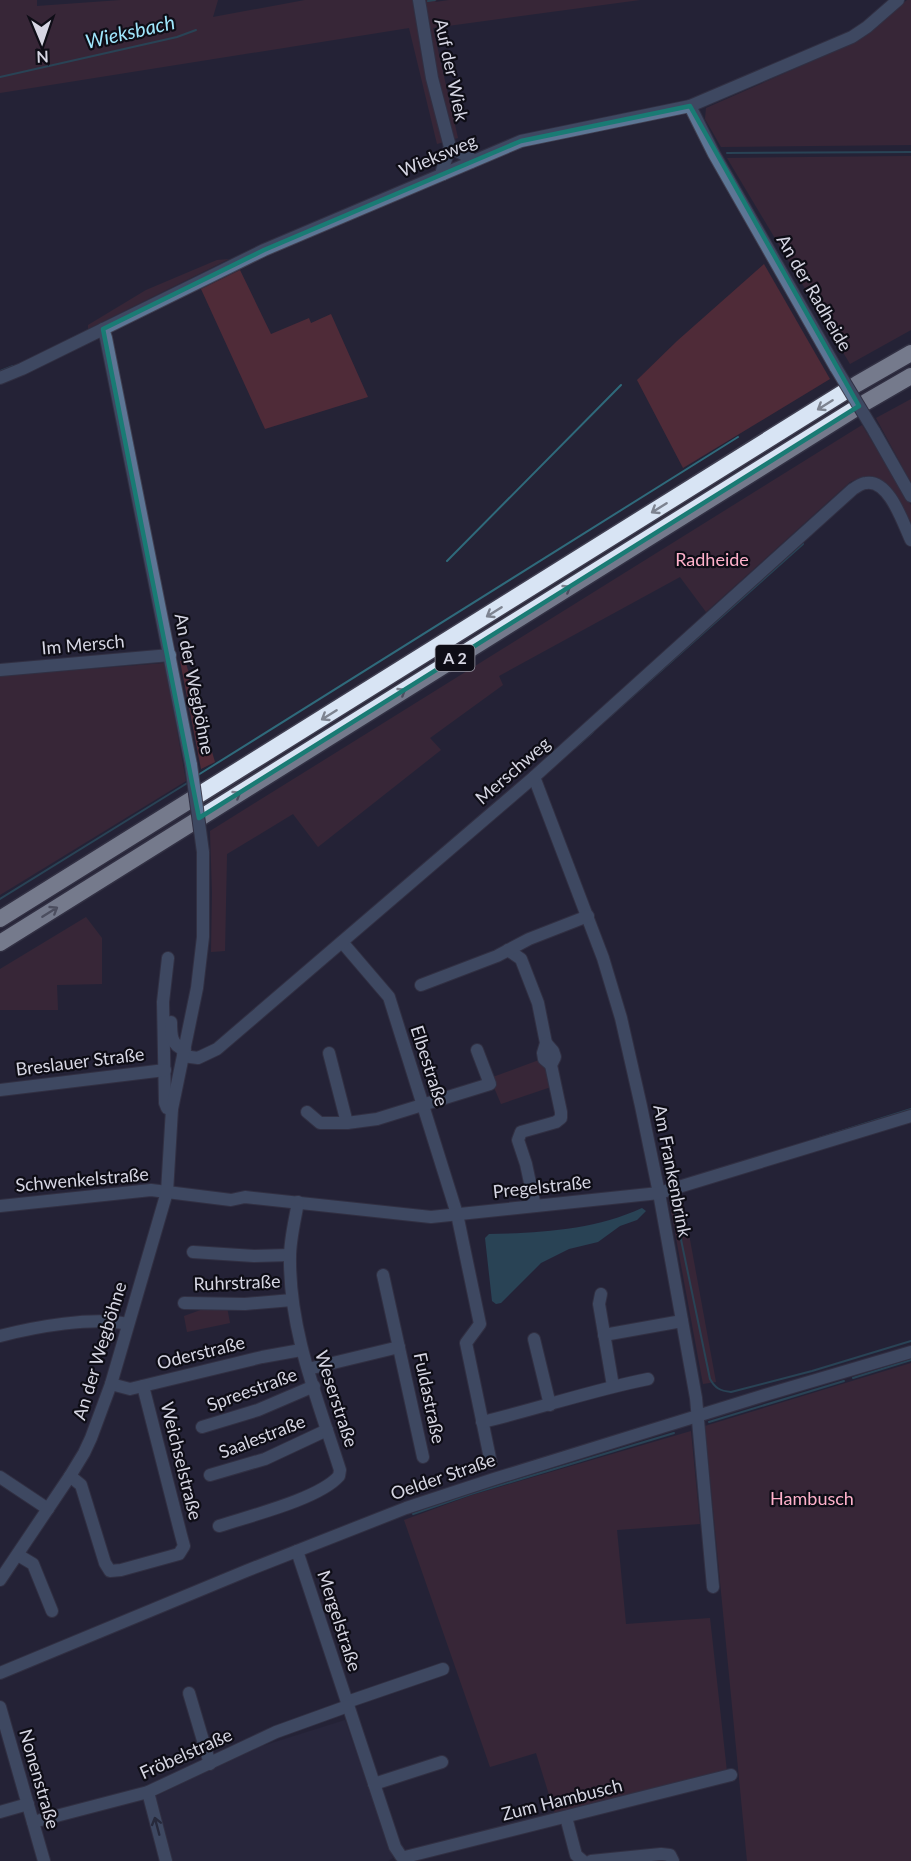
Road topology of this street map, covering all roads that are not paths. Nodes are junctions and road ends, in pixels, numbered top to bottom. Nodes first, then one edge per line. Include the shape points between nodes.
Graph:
1 (419, 0) edge
2 (898, 0) edge
3 (690, 106) junction
4 (450, 147) junction
5 (471, 162) junction
6 (442, 174) junction
7 (103, 329) junction
8 (911, 353) edge
9 (911, 376) edge
10 (0, 378) edge
11 (911, 496) edge
12 (911, 540) edge
13 (170, 655) junction
14 (0, 670) edge
15 (534, 777) junction
16 (588, 916) junction
17 (0, 919) edge
18 (529, 939) junction
19 (342, 942) junction
20 (0, 943) edge
21 (508, 950) junction
22 (168, 958) dead end
23 (521, 959) junction
24 (166, 982) junction
25 (421, 986) dead end
26 (477, 1050) dead end
27 (184, 1053) junction
28 (329, 1053) dead end
29 (165, 1070) junction
30 (0, 1090) edge
31 (423, 1105) junction
32 (172, 1109) junction
33 (308, 1112) dead end
34 (911, 1116) edge
35 (347, 1123) junction
36 (167, 1192) junction
37 (659, 1193) junction
38 (298, 1202) junction
39 (0, 1206) edge
40 (535, 1206) junction
41 (457, 1214) junction
42 (193, 1252) dead end
43 (290, 1255) junction
44 (383, 1275) dead end
45 (601, 1294) dead end
46 (292, 1300) junction
47 (184, 1303) dead end
48 (682, 1321) junction
49 (128, 1324) junction
50 (604, 1335) junction
51 (0, 1336) edge
52 (534, 1339) dead end
53 (399, 1347) junction
54 (301, 1350) junction
55 (911, 1353) edge
56 (308, 1369) junction
57 (648, 1379) dead end
58 (111, 1384) junction
59 (143, 1386) junction
60 (314, 1386) junction
61 (614, 1386) junction
62 (550, 1405) junction
63 (697, 1416) junction
64 (482, 1422) junction
65 (202, 1427) dead end
66 (327, 1430) junction
67 (423, 1457) dead end
68 (491, 1463) dead end
69 (210, 1475) dead end
70 (70, 1476) junction
71 (0, 1477) edge
72 (48, 1509) junction
73 (219, 1526) dead end
74 (297, 1551) junction
75 (18, 1555) junction
76 (0, 1580) edge
77 (713, 1587) dead end
78 (52, 1611) dead end
79 (442, 1669) dead end
80 (0, 1673) edge
81 (189, 1693) dead end
82 (348, 1704) junction
83 (0, 1707) edge
84 (442, 1762) dead end
85 (210, 1764) junction
86 (731, 1775) dead end
87 (374, 1784) junction
88 (148, 1792) junction
89 (28, 1804) junction
90 (0, 1812) edge
91 (566, 1818) junction
92 (33, 1822) junction
93 (401, 1856) joint
94 (44, 1861) edge
95 (166, 1861) edge
96 (583, 1861) edge
97 (591, 1861) edge
98 (673, 1861) edge

1 - 4 street, Auf der Wiek via 432,78
2 - 3 street, Wieksweg via 867,27 837,44
3 - 5 street, Wieksweg via 521,141
3 - 11 street, An der Radheide, bridge
4 - 5 street, Auf der Wiek
4 - 6 street, Auf der Wiek
5 - 6 street, Wieksweg
6 - 7 street, Wieksweg via 264,250
7 - 10 street, Wieksweg
7 - 13 street, An der Wegböhne
8 -> 17 highway, A 2
20 -> 9 highway, A 2
12 - 15 street, Merschweg via 886,489 874,483 853,489
13 - 14 street, Im Mersch
13 - 27 street, An der Wegböhne, bridge via 203,852 203,937
15 - 16 street, Am Frankenbrink
15 - 19 street, Merschweg
16 - 18 street
16 - 37 street, Am Frankenbrink via 621,1018
18 - 21 street
18 - 23 street
19 - 27 street, Merschweg via 217,1049 198,1058
19 - 31 street, Elbestraße via 389,998
21 - 23 street
21 - 25 street
22 - 24 street, An der Wegböhne
23 - 40 street via 538,1003 546,1043 544,1059 551,1065 561,1113 556,1122 521,1132 518,1140
24 - 27 street, An der Wegböhne via 173,1042
24 - 29 street, An der Wegböhne
26 - 31 street via 490,1084
27 - 32 street, An der Wegböhne
28 - 35 street
29 - 30 street, Breslauer Straße
29 - 32 street, An der Wegböhne via 165,1103
31 - 35 street via 377,1119
31 - 41 street, Elbestraße
32 - 36 street, An der Wegböhne
33 - 35 street via 320,1123
34 - 37 street, Pregelstraße
36 - 38 street, Pregelstraße via 231,1200 245,1197
36 - 39 street, Schwenkelstraße via 151,1190
36 - 49 street, An der Wegböhne
37 - 40 street, Pregelstraße
37 - 48 street, Am Frankenbrink
38 - 41 street, Pregelstraße via 431,1217
38 - 43 street, Weserstraße
40 - 41 street, Pregelstraße
41 - 64 street, Elbestraße via 480,1324 466,1343
42 - 43 street
43 - 46 street, Weserstraße
44 - 53 street, Fuldastraße
45 - 50 street
46 - 47 street, Ruhrstraße
46 - 54 street, Weserstraße
48 - 50 street
48 - 63 street, Am Frankenbrink
49 - 51 street via 80,1323
49 - 58 street, An der Wegböhne
50 - 61 street
52 - 62 street
53 - 56 street, Fuldastraße
53 - 67 street, Fuldastraße
54 - 56 street, Weserstraße
54 - 59 street, Oderstraße
55 - 63 street, Oelder Straße
56 - 60 street, Weserstraße
57 - 61 street
58 - 59 street, Oderstraße via 130,1389
58 - 70 street, An der Wegböhne via 84,1453
59 - 70 street, Weichselstraße via 184,1546 179,1554 110,1571 81,1485
60 - 65 street, Spreestraße via 258,1410
60 - 66 street, Weserstraße
61 - 62 street
62 - 64 street
63 - 74 street, Oelder Straße via 406,1508
63 - 77 street, Am Frankenbrink
64 - 68 street, Elbestraße
66 - 69 street, Saalestraße via 265,1459
66 - 73 street, Weserstraße via 340,1470 336,1480 287,1503
70 - 72 street, An der Wegböhne
71 - 72 street
72 - 75 street, An der Wegböhne
74 - 80 street, Oelder Straße
74 - 82 street, Mergelstraße
75 - 76 street, An der Wegböhne
75 - 78 street via 33,1564
79 - 82 street, Mergelstraße
81 - 85 street
82 - 85 street, Fröbelstraße via 276,1732
82 - 87 street, Mergelstraße
83 - 89 street, Nonenstraße
84 - 87 street
85 - 88 street, Fröbelstraße
86 - 91 street, Zum Hambusch
87 - 93 street, Mergelstraße via 394,1847
88 - 92 street, Fröbelstraße
95 -> 88 street
89 - 90 street
89 - 92 street, Nonenstraße
91 - 93 street, Zum Hambusch
91 - 96 street via 576,1856
92 - 94 street, Nonenstraße
97 - 98 street via 661,1854

